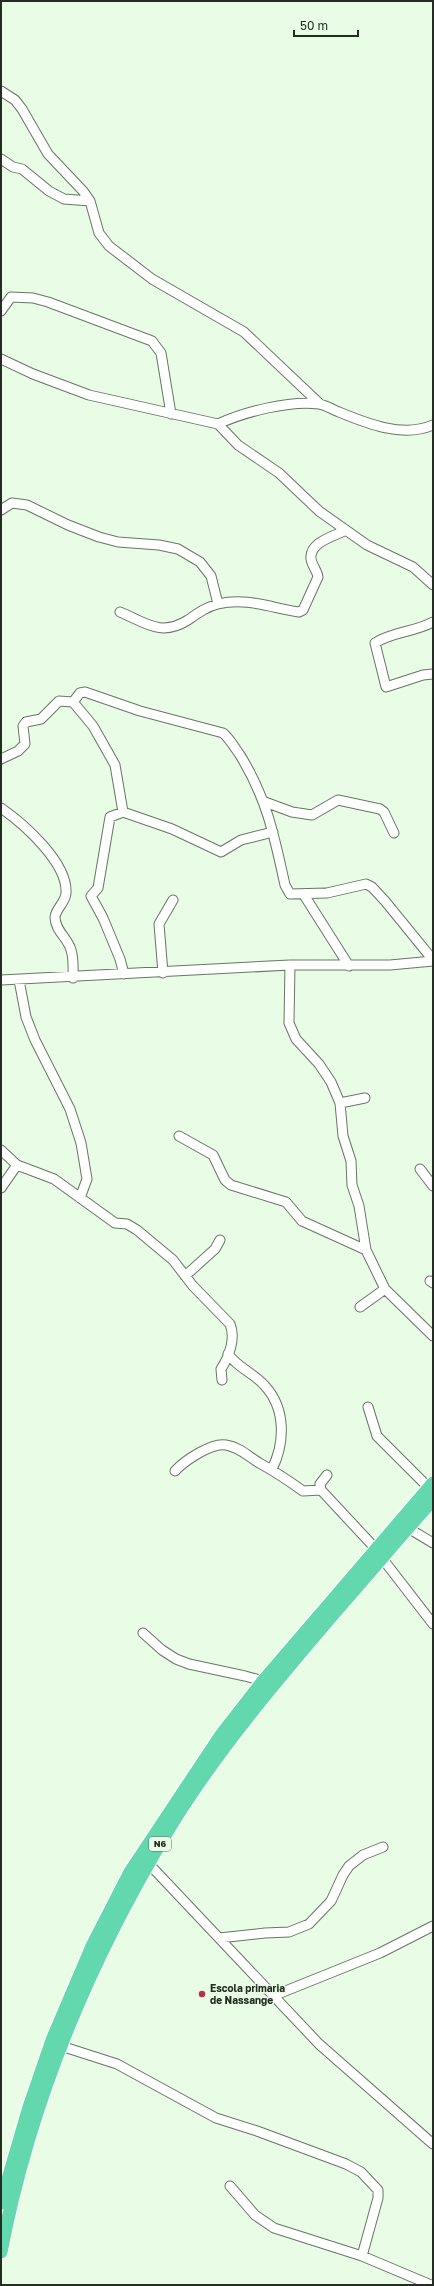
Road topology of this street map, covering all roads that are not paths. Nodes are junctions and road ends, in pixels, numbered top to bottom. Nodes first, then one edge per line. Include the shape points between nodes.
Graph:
1 (1, 91) edge
2 (1, 159) edge
3 (90, 202) junction
4 (1, 311) edge
5 (1, 359) edge
6 (320, 404) junction
7 (170, 414) junction
8 (218, 424) junction
9 (433, 425) edge
10 (1, 510) edge
11 (346, 530) junction
12 (433, 585) edge
13 (218, 604) junction
14 (120, 612) dead end
15 (433, 622) edge
16 (433, 674) edge
17 (72, 702) junction
18 (1, 759) edge
19 (265, 802) junction
20 (2, 810) edge
21 (122, 812) junction
22 (273, 832) junction
23 (394, 832) dead end
24 (304, 895) junction
25 (173, 900) dead end
26 (433, 961) edge
27 (290, 965) junction
28 (349, 966) junction
29 (163, 972) junction
30 (124, 974) junction
31 (73, 978) junction
32 (1, 980) edge
33 (20, 980) junction
34 (365, 1098) dead end
35 (340, 1103) junction
36 (179, 1136) dead end
37 (1, 1150) edge
38 (17, 1165) junction
39 (420, 1170) dead end
40 (433, 1186) edge
41 (1, 1188) edge
42 (80, 1198) junction
43 (220, 1240) dead end
44 (366, 1250) junction
45 (185, 1276) junction
46 (385, 1289) junction
47 (360, 1307) dead end
48 (433, 1336) edge
49 (228, 1354) junction
50 (222, 1380) dead end
51 (368, 1407) dead end
52 (272, 1469) junction
53 (175, 1471) dead end
54 (327, 1475) dead end
55 (321, 1490) junction
56 (432, 1490) edge
57 (408, 1528) junction
58 (433, 1543) edge
59 (379, 1553) junction
60 (433, 1624) edge
61 (143, 1633) dead end
62 (262, 1681) junction
63 (383, 1847) dead end
64 (149, 1864) junction
65 (433, 1926) edge
66 (219, 1938) junction
67 (273, 1996) junction
68 (61, 2046) junction
69 (433, 2144) edge
70 (230, 2186) dead end
71 (1, 2203) edge
72 (1, 2252) edge
73 (362, 2256) junction
74 (431, 2285) edge

1 - 3 street via 15,100 48,154 72,177
2 - 3 street via 22,169 54,194
3 - 6 street via 99,233 117,254 152,279 244,332
4 - 7 street via 11,297 33,298 123,328 152,341 161,353
5 - 7 street via 89,395
6 - 8 street via 293,403 275,406
6 - 9 street via 392,430 421,430
7 - 8 street
8 - 11 street via 238,445 273,467 319,511
10 - 13 street via 12,503 27,504 98,537 178,549 200,562 211,576
11 - 12 street via 367,545 414,567
11 - 13 street via 320,543 312,552 311,558 318,577 304,610 299,612 247,601
13 - 14 street via 200,611 175,627 162,629
15 - 16 street via 417,630 393,634 375,642 386,687
17 - 18 street via 59,702 41,719 24,723 26,742 23,747
17 - 19 street via 80,693 85,692 140,711 223,733 245,764
17 - 21 street via 93,726 115,765
19 - 22 street
19 - 23 street via 297,813 312,815 338,800 380,809
20 - 31 street via 14,817 35,837 66,879 66,896 57,910 56,917 57,927 71,949
21 - 22 street via 172,829 221,852 241,840
21 - 30 street via 110,818 98,888 91,896 106,925
22 - 24 street via 287,890 292,894
24 - 26 street via 327,893 360,884 372,887
24 - 28 street
25 - 29 street via 159,924
26 - 28 street
27 - 28 street
27 - 29 street
27 - 35 street via 289,1023 296,1039 319,1064
29 - 30 street
30 - 31 street
31 - 33 street
32 - 33 street
33 - 42 street via 26,1017 70,1109 81,1143 87,1179
34 - 35 street
35 - 44 street via 343,1136 351,1161 352,1184 362,1220
36 - 44 street via 213,1156 225,1180 231,1184 286,1202 302,1221
37 - 38 street
38 - 41 street
38 - 42 street via 54,1179
39 - 40 street
42 - 45 street via 115,1223 127,1224 136,1230 173,1260
43 - 45 street via 215,1249
44 - 46 street
45 - 49 street via 230,1324 233,1331
46 - 47 street
46 - 48 street
49 - 50 street via 221,1369
49 - 52 street via 235,1363 265,1385 272,1395 283,1426 279,1454
51 - 56 street via 377,1436
52 - 53 street via 246,1453 222,1444 181,1464
52 - 55 street via 303,1492
54 - 55 street via 320,1484
55 - 59 street
56 - 57 highway, N6
56 - 59 highway, N6
57 - 58 street
57 - 59 highway, N6
59 - 60 street
59 - 62 highway, N6
59 - 64 highway, N6 via 237,1731 171,1826
61 - 62 street via 176,1659
62 - 71 highway, N6 via 221,1735 162,1822 130,1872 92,1946 42,2065
63 - 66 street via 363,1855 349,1866 331,1902 309,1924 289,1932
64 - 66 street
64 - 68 highway, N6 via 109,1940
65 - 67 street via 380,1953
66 - 67 street
67 - 69 street via 346,2069
68 - 72 highway, N6 via 18,2181
68 - 73 street via 117,2064 216,2118 346,2164 361,2172 378,2190
70 - 73 street via 255,2215 274,2228
73 - 74 street

